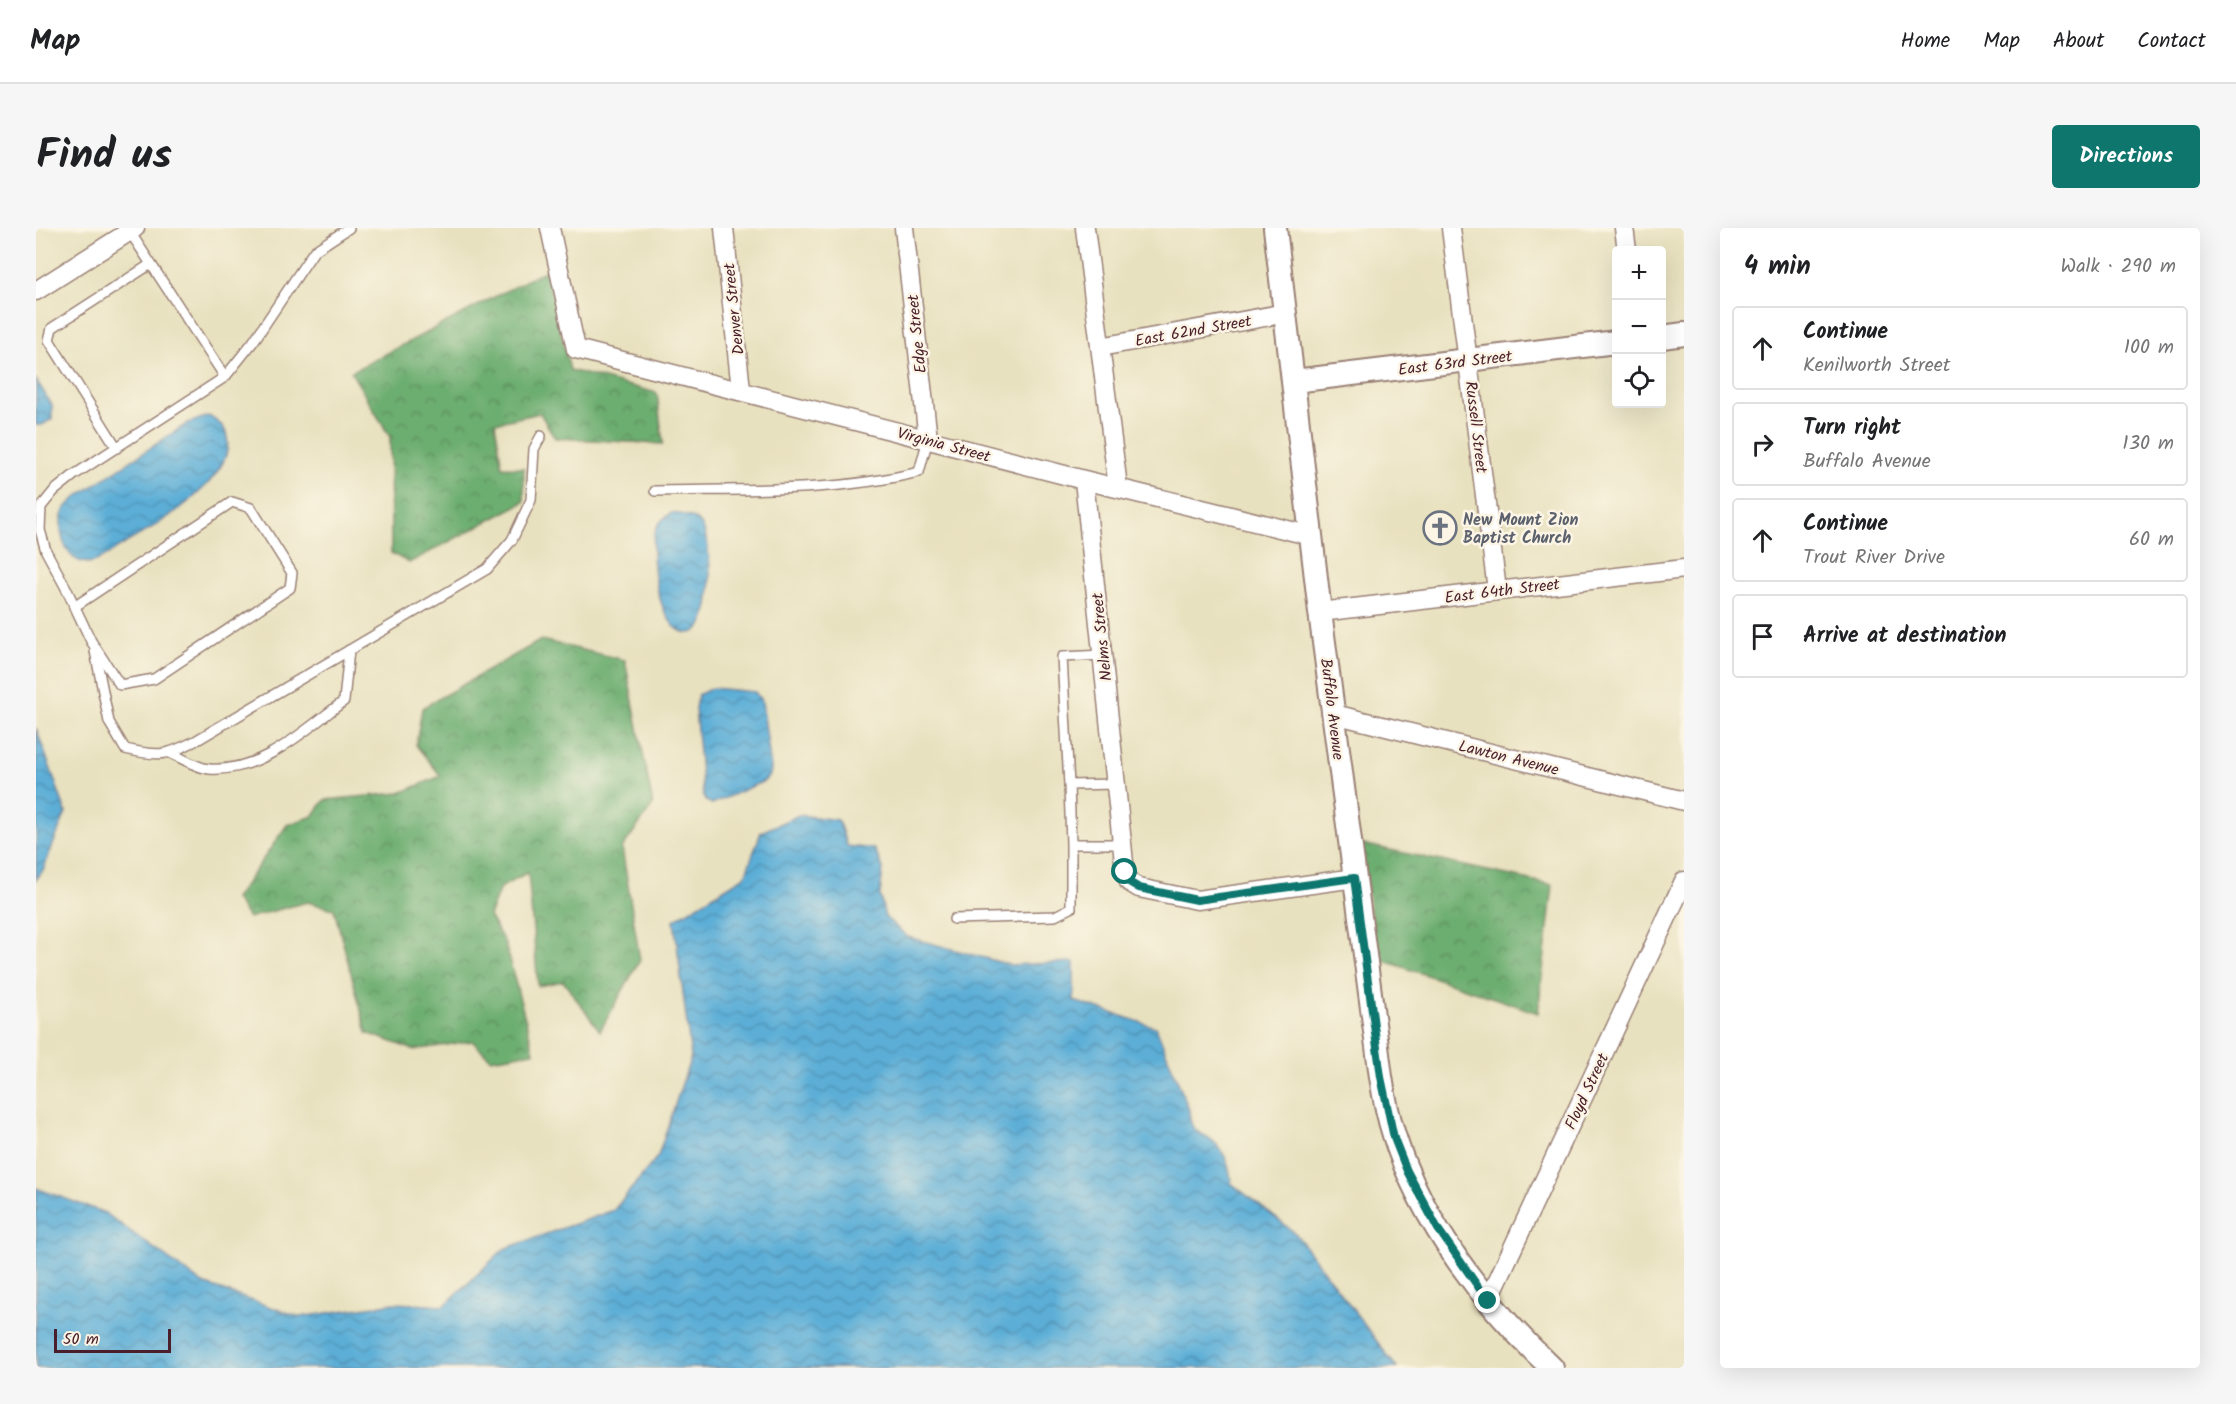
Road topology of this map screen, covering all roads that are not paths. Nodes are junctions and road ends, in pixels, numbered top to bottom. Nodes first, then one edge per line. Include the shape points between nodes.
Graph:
1 (349, 228) edge
2 (550, 228) edge
3 (724, 228) edge
4 (904, 228) edge
5 (1085, 228) edge
6 (1275, 228) edge
7 (1451, 228) edge
8 (1624, 228) edge
9 (133, 230) edge
10 (1626, 246) edge
11 (151, 264) junction
12 (36, 291) edge
13 (1286, 313) junction
14 (1684, 334) edge
15 (1666, 336) edge
16 (1612, 343) edge
17 (1100, 347) junction
18 (1468, 361) junction
19 (225, 377) junction
20 (1294, 381) junction
21 (741, 390) junction
22 (541, 436) dead end
23 (927, 440) junction
24 (117, 448) junction
25 (1084, 480) junction
26 (1118, 487) junction
27 (656, 490) dead end
28 (1312, 536) junction
29 (1684, 568) edge
30 (1497, 590) junction
31 (74, 607) junction
32 (1320, 612) junction
33 (94, 645) junction
34 (349, 650) junction
35 (1103, 655) junction
36 (1334, 714) junction
37 (170, 753) junction
38 (1069, 785) junction
39 (1118, 789) junction
40 (1684, 801) edge
41 (1071, 844) junction
42 (1123, 844) junction
43 (1354, 878) junction
44 (1684, 881) edge
45 (954, 919) dead end
46 (1488, 1301) junction
47 (1552, 1368) edge

1 - 19 lane via 314,251
2 - 21 street, Virginia Street via 576,349
3 - 21 street, Denver Street
4 - 23 street, Edge Street
5 - 17 street
6 - 13 street, Buffalo Avenue
7 - 18 street, Russell Street
8 - 10 street
9 - 11 lane
9 - 12 street
11 - 19 lane
11 - 24 lane via 52,328 49,340
13 - 17 street, East 62nd Street
13 - 20 street, Buffalo Avenue
14 - 15 street
16 - 18 street, East 63rd Street
17 - 26 street
18 - 20 street, East 63rd Street
18 - 30 street, Russell Street
19 - 24 lane
20 - 28 street, Buffalo Avenue
21 - 23 street, Virginia Street
22 - 34 lane via 534,449 531,500 512,540 487,569
23 - 25 street, Virginia Street
23 - 27 lane via 919,472 896,477 828,485
24 - 31 lane via 74,475 41,507 40,530 46,551
25 - 26 street, Virginia Street
25 - 35 street, Nelms Street
26 - 28 street, Virginia Street
28 - 32 street, Buffalo Avenue
29 - 30 street, East 64th Street
30 - 32 street, East 64th Street
31 - 33 lane
31 - 33 lane via 232,502 251,508 292,573 290,588 154,679 120,685
32 - 36 street, Buffalo Avenue
33 - 37 lane via 108,722 125,749 152,756
34 - 37 lane
34 - 37 lane via 344,702 276,751 232,769 206,769
35 - 38 lane via 1062,657
35 - 39 street, Nelms Street
36 - 40 street, Lawton Avenue
36 - 43 street, Buffalo Avenue
38 - 39 lane
38 - 41 lane
39 - 42 street, Nelms Street
41 - 42 lane
41 - 45 lane via 1071,908 1055,916
42 - 43 street, Nelms Street via 1129,882 1139,888 1197,900
43 - 46 street, Buffalo Avenue via 1394,1138 1438,1229
44 - 46 street, Floyd Street
46 - 47 street, Buffalo Avenue

